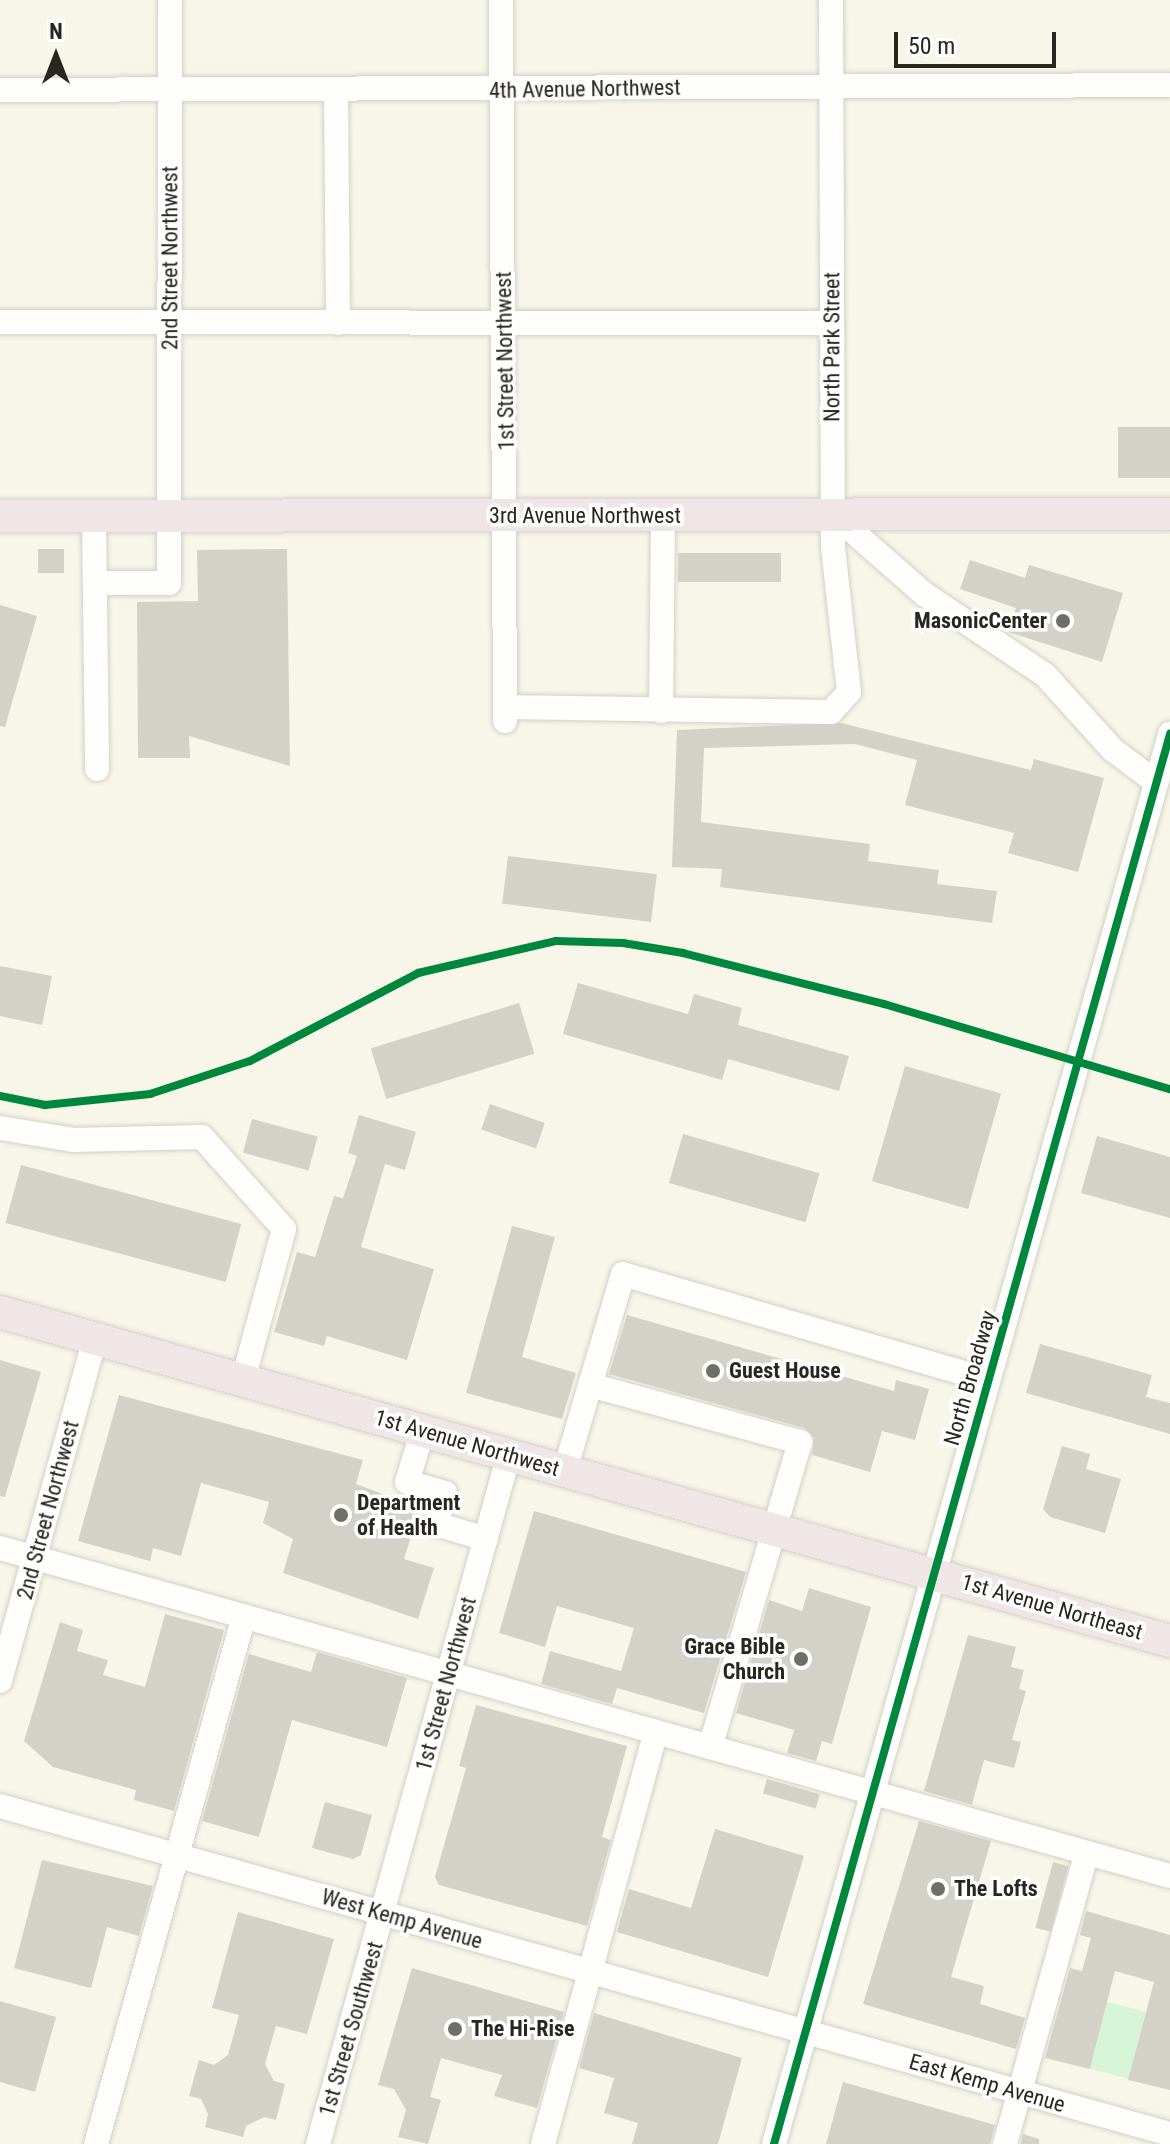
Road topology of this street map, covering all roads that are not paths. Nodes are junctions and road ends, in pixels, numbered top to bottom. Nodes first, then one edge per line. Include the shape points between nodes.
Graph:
1 (170, 0) edge
2 (501, 0) edge
3 (831, 0) edge
4 (1170, 85) edge
5 (832, 86) junction
6 (0, 90) edge
7 (170, 90) junction
8 (336, 90) junction
9 (500, 90) junction
10 (0, 322) edge
11 (505, 322) junction
12 (170, 323) junction
13 (338, 323) junction
14 (832, 323) junction
15 (833, 514) junction
16 (1170, 514) edge
17 (663, 515) junction
18 (0, 516) edge
19 (94, 516) junction
20 (170, 516) junction
21 (506, 516) junction
22 (95, 583) junction
23 (661, 711) junction
24 (1170, 734) edge
25 (97, 769) dead end
26 (1156, 782) junction
27 (0, 1128) edge
28 (0, 1312) edge
29 (95, 1338) junction
30 (243, 1380) junction
31 (988, 1380) junction
32 (590, 1385) junction
33 (423, 1430) junction
34 (509, 1454) junction
35 (565, 1470) junction
36 (776, 1529) junction
37 (486, 1539) junction
38 (0, 1548) edge
39 (34, 1558) junction
40 (934, 1574) junction
41 (244, 1616) junction
42 (1170, 1641) edge
43 (449, 1674) junction
44 (0, 1681) edge
45 (656, 1732) junction
46 (710, 1747) junction
47 (872, 1793) junction
48 (0, 1806) edge
49 (1087, 1853) junction
50 (178, 1856) junction
51 (1170, 1876) edge
52 (384, 1914) junction
53 (591, 1972) junction
54 (804, 2033) junction
55 (1020, 2092) junction
56 (1170, 2134) edge
57 (96, 2144) edge
58 (318, 2144) edge
59 (543, 2144) edge
60 (774, 2144) edge
61 (1005, 2144) edge

1 - 7 street, 2nd Street Northwest
2 - 9 street, 1st Street Northwest
3 - 5 street, North Park Street
4 - 5 street, 4th Avenue Northwest
5 - 9 street, 4th Avenue Northwest
5 - 14 street, North Park Street
6 - 7 street, 4th Avenue Northwest
7 - 8 street, 4th Avenue Northwest
7 - 12 street, 2nd Street Northwest
8 - 9 street, 4th Avenue Northwest
8 - 13 street
9 - 11 street, 1st Street Northwest
10 - 12 street
11 - 13 street
11 - 14 street
11 - 21 street, 1st Street Northwest
12 - 13 street
12 - 20 street, 2nd Street Northwest
14 - 15 street, North Park Street
15 - 16 main road, 3rd Avenue Northwest
15 - 17 main road, 3rd Avenue Northwest
15 - 23 street, North Park Street via 849,692 831,712
15 - 26 street via 924,594 1045,675 1113,750
17 - 21 main road, 3rd Avenue Northwest
17 - 23 street
18 - 19 main road, 3rd Avenue Northwest
19 - 20 main road, 3rd Avenue Northwest
19 - 22 street
20 - 21 main road, 3rd Avenue Northwest
20 - 22 street, 2nd Street Northwest via 169,583
21 - 23 street, 1st Street Northwest via 505,714
22 - 25 street
24 - 26 street, North Broadway
26 - 31 street, North Broadway
27 - 30 street via 73,1140 202,1137 284,1229
28 - 29 main road, 1st Avenue Northwest
29 - 30 main road, 1st Avenue Northwest
29 - 39 street, 2nd Street Northwest
30 - 33 main road, 1st Avenue Northwest
31 - 32 street via 623,1274
31 - 40 street, North Broadway
32 - 35 street
32 - 36 street via 800,1442
33 - 34 main road, 1st Avenue Northwest
33 - 37 street via 407,1482 445,1493 436,1524
34 - 35 main road, 1st Avenue Northwest
34 - 37 street, 1st Street Northwest
35 - 36 main road, 1st Avenue Northwest
36 - 40 main road, 1st Avenue Northwest
36 - 46 street
37 - 43 street, 1st Street Northwest
38 - 39 street
39 - 41 street
39 - 44 street, 2nd Street Northwest
40 - 42 main road, 1st Avenue Northeast
40 - 47 street, North Broadway
41 - 43 street
41 - 50 street
43 - 45 street
43 - 52 street, 1st Street Northwest
45 - 46 street
45 - 53 street
46 - 47 street
47 - 49 street
47 - 54 street, North Broadway
48 - 50 street, West Kemp Avenue
49 - 51 street
49 - 55 street
50 - 52 street, West Kemp Avenue
50 - 57 street
52 - 53 street, West Kemp Avenue
52 - 58 street, 1st Street Southwest
53 - 54 street, West Kemp Avenue
53 - 59 street
54 - 55 street, East Kemp Avenue
54 - 60 street, North Broadway
55 - 56 street, East Kemp Avenue
55 - 61 street

